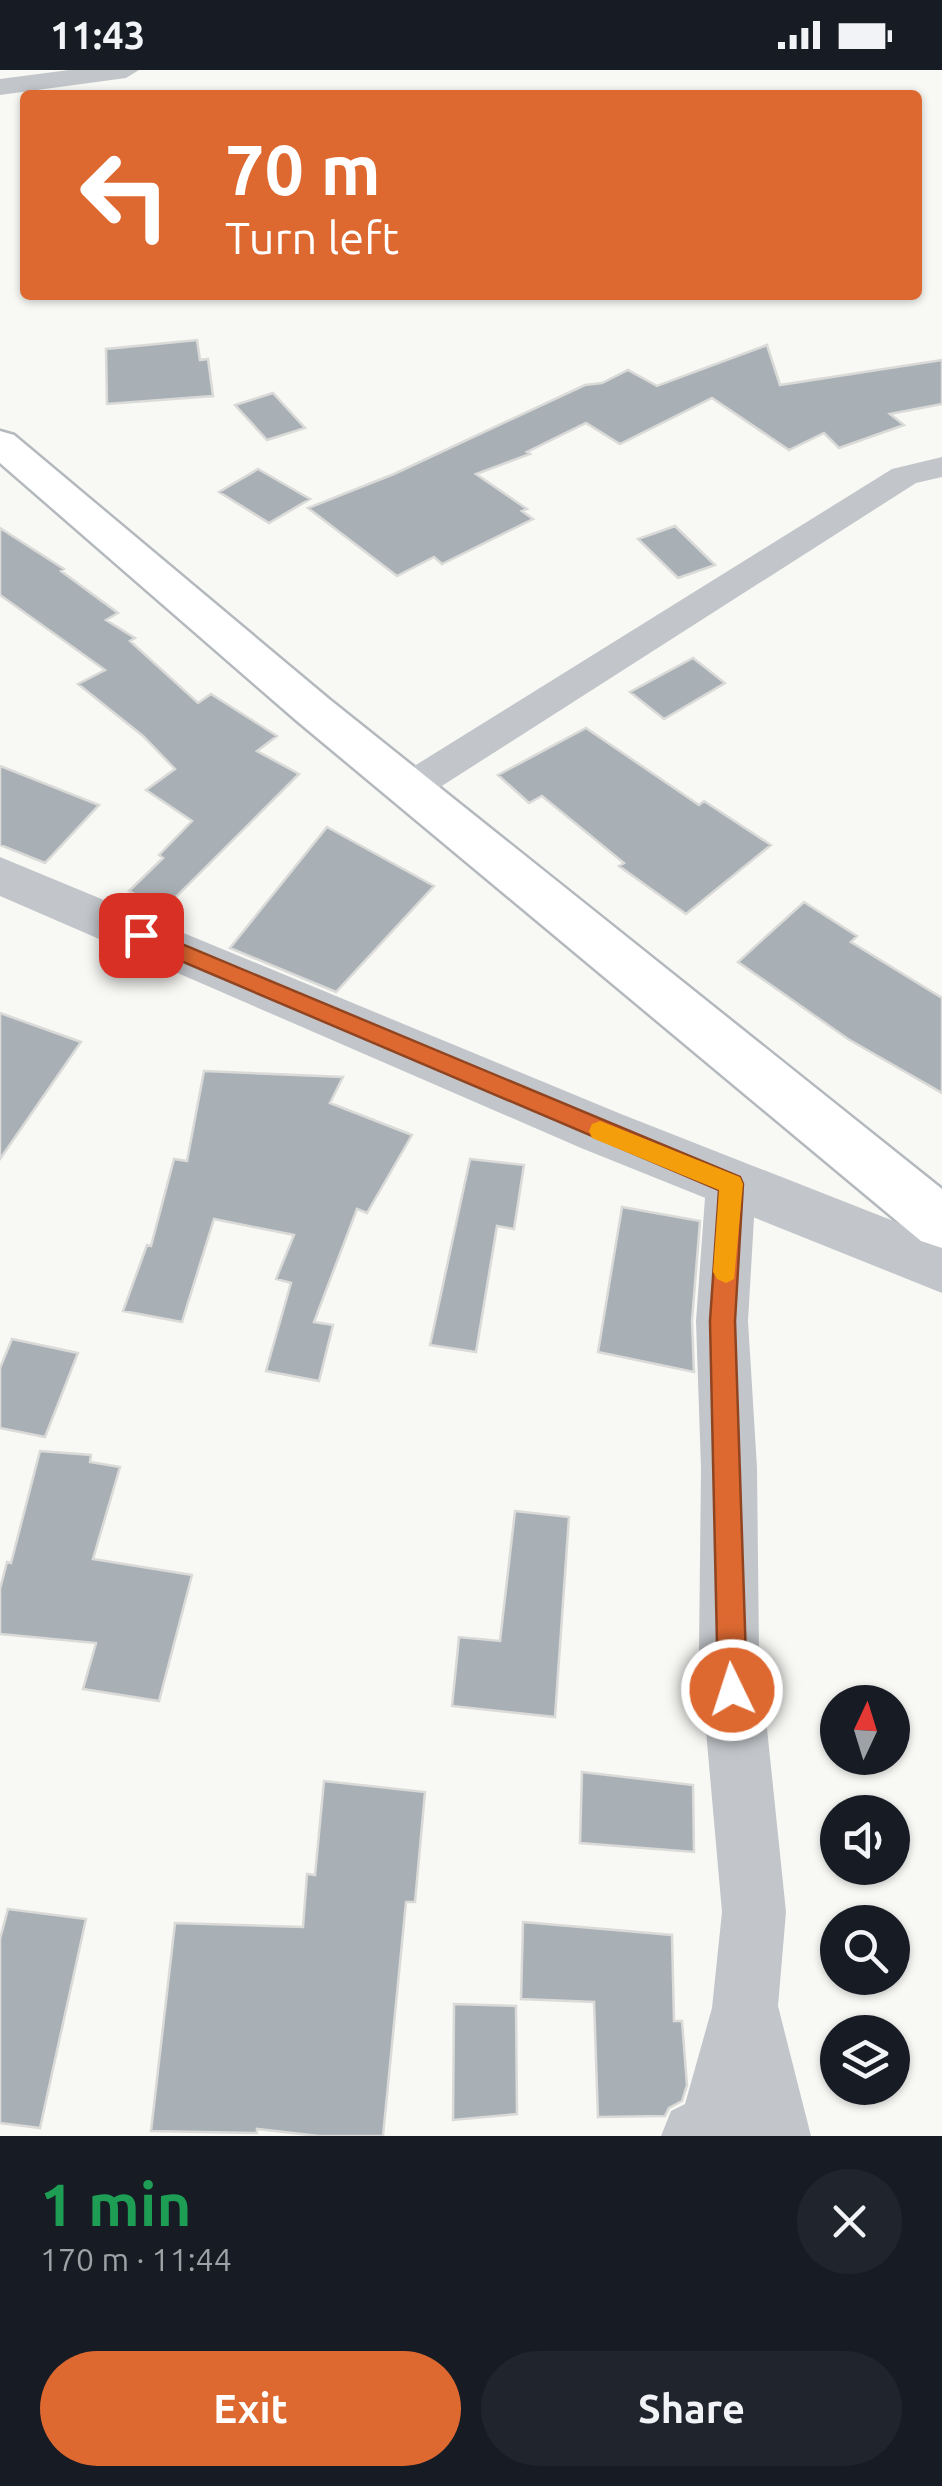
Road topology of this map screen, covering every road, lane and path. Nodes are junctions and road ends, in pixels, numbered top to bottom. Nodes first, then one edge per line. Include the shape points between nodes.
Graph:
1 (126, 70) edge
2 (0, 86) edge
3 (0, 443) edge
4 (942, 467) edge
5 (410, 788) junction
6 (0, 875) edge
7 (732, 1184) junction
8 (942, 1223) edge
9 (942, 1268) edge
10 (745, 2006) junction
11 (696, 2136) edge
12 (776, 2136) edge

1 - 2 street
3 - 5 main road
4 - 5 street via 904,476
5 - 8 main road
6 - 7 street
7 - 9 street
7 - 10 street via 722,1321 728,1651 754,1912
10 - 11 street via 714,2127
10 - 12 street

